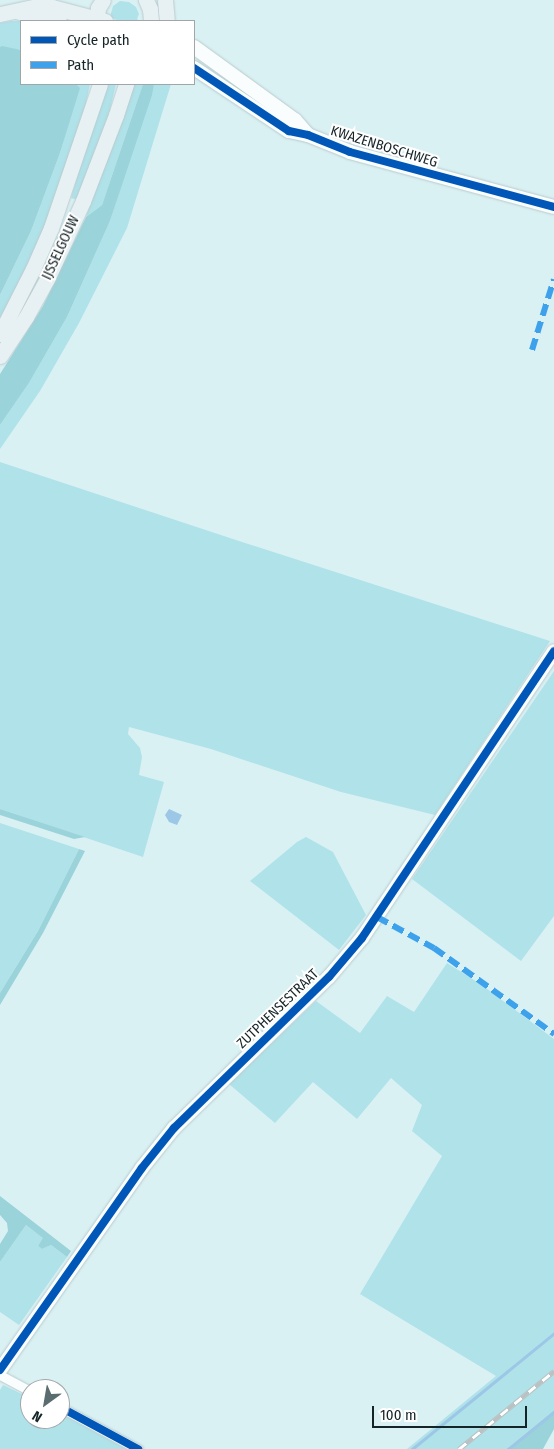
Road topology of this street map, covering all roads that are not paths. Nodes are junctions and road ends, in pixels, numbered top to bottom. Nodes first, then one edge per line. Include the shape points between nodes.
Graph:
1 (93, 0) edge
2 (103, 0) edge
3 (146, 0) edge
4 (155, 0) edge
5 (165, 0) edge
6 (17, 12) junction
7 (0, 14) edge
8 (52, 20) edge
9 (94, 20) edge
10 (151, 20) edge
11 (164, 20) edge
12 (165, 20) edge
13 (195, 39) edge
14 (195, 48) edge
15 (195, 56) edge
16 (214, 61) junction
17 (195, 69) edge
18 (93, 85) edge
19 (100, 85) edge
20 (119, 85) edge
21 (126, 85) edge
22 (90, 113) junction
23 (108, 134) junction
24 (308, 135) junction
25 (554, 207) edge
26 (0, 334) edge
27 (0, 356) edge
28 (554, 651) edge
29 (0, 1370) edge
30 (0, 1375) edge
31 (20, 1386) edge
32 (70, 1412) edge
33 (138, 1449) edge

1 - 9 main road
2 - 9 main road
3 - 10 main road
4 - 11 main road
5 - 12 main road
6 - 7 main road
6 - 8 main road
6 - 9 main road via 38,6
13 - 16 street, KWAZENBOSCHWEG via 208,48
14 - 16 street, KWAZENBOSCHWEG
15 - 16 street, KWAZENBOSCHWEG via 202,61
16 - 24 street, KWAZENBOSCHWEG via 295,120
17 - 24 street, KWAZENBOSCHWEG via 289,131
18 - 22 main road, IJSSELGOUW
19 - 22 main road, IJSSELGOUW
20 - 23 main road, IJSSELGOUW
21 - 23 main road, IJSSELGOUW
22 - 26 main road, IJSSELGOUW via 51,228
23 - 27 main road, IJSSELGOUW via 83,201 48,279
24 - 25 street, KWAZENBOSCHWEG via 350,152
28 - 29 street, ZUTPHENSESTRAAT via 362,938 329,976 174,1128 142,1168
30 - 31 street
32 - 33 street

